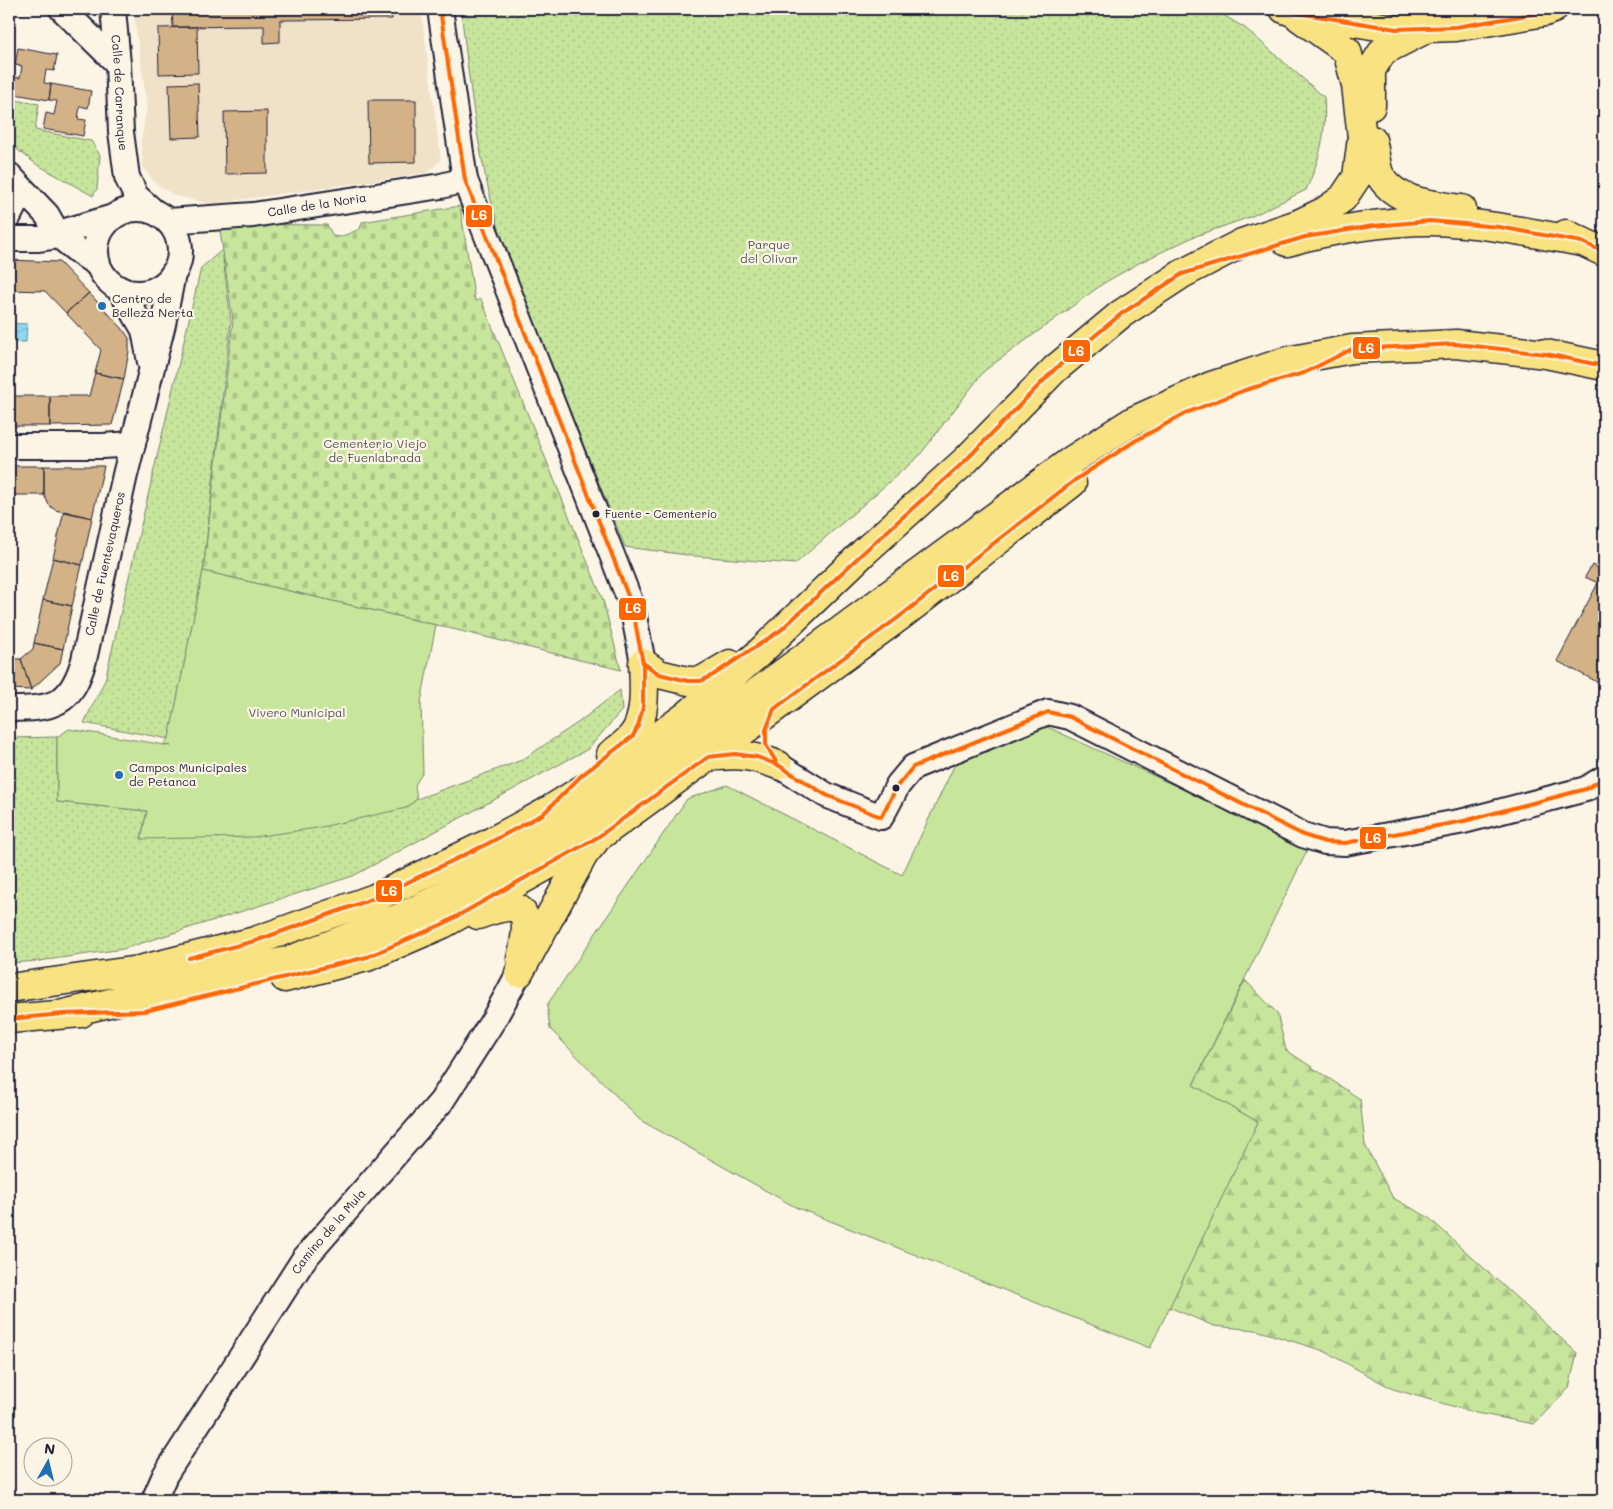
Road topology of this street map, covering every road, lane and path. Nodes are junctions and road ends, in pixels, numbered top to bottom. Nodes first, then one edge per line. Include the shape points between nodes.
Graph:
1 (62, 9) edge
2 (113, 9) edge
3 (440, 9) edge
4 (1554, 9) edge
5 (1288, 10) edge
6 (1429, 28) junction
7 (118, 64) junction
8 (1367, 139) junction
9 (10, 177) edge
10 (127, 177) junction
11 (465, 180) junction
12 (9, 216) edge
13 (114, 216) junction
14 (160, 216) junction
15 (59, 236) junction
16 (9, 239) edge
17 (1593, 247) edge
18 (97, 264) junction
19 (172, 274) junction
20 (1182, 274) junction
21 (120, 289) junction
22 (1352, 349) junction
23 (1604, 366) edge
24 (151, 369) junction
25 (133, 444) junction
26 (9, 446) edge
27 (781, 630) junction
28 (643, 663) junction
29 (9, 709) edge
30 (774, 709) junction
31 (708, 757) junction
32 (778, 765) junction
33 (1604, 778) edge
34 (543, 814) junction
35 (598, 837) junction
36 (442, 924) junction
37 (518, 973) junction
38 (9, 988) edge
39 (63, 1014) junction
40 (9, 1019) edge
41 (154, 1500) edge

1 - 7 street
2 - 7 street, Calle de Carranque
3 - 11 street
4 - 6 main road via 1456,27
5 - 6 main road via 1396,29
5 - 8 main road via 1347,51
6 - 8 main road via 1383,51 1371,70
7 - 10 street, Calle de Carranque
8 - 17 main road via 1380,176 1396,194 1424,203 1532,219
8 - 20 main road via 1357,177 1343,198 1325,212 1242,243
9 - 12 street via 15,204
9 - 15 street via 47,215
10 - 13 street, Calle de Carranque via 125,192
10 - 14 street, Calle de Carranque via 136,196
11 - 14 street, Calle de la Noria via 253,215
11 - 28 street via 632,606
13 - 14 street via 135,208
13 - 15 street
13 - 18 street via 100,231 95,247
14 - 19 street via 178,239 178,264
15 - 16 street
15 - 18 street
17 - 20 main road via 1499,227 1430,222 1373,226 1305,237
18 - 21 street via 106,279
19 - 21 street via 165,283 149,291
19 - 24 street, Calle de Fuentevaqueros via 164,324
20 - 27 main road via 1120,314 1055,369 965,461
21 - 24 street, Calle de Fuentevaqueros via 144,330
22 - 23 main road via 1456,344 1546,354
22 - 30 main road via 1304,373 1245,390 1186,413 1135,442 1075,480 899,618
22 - 39 main road via 1287,361 1221,383 1133,422 1072,460 628,788 558,835 490,873 399,918 290,960
24 - 25 street, Calle de Fuentevaqueros
25 - 26 street
25 - 29 street, Calle de Fuentevaqueros via 78,680 65,698 52,704
27 - 28 main road via 701,681 659,674
27 - 34 main road via 686,716 608,773
28 - 34 main road via 643,707 633,736 582,775
30 - 31 main road
30 - 32 main road via 766,730 766,745
31 - 32 main road via 735,754 757,757
31 - 35 main road
32 - 33 street via 826,794 881,817 898,785 913,767 1048,712 1070,717 1303,835 1325,842 1345,843 1464,821 1586,789
34 - 38 main road via 375,898 255,941 139,970
35 - 36 main road
35 - 37 main road via 584,854
36 - 37 main road via 514,907 526,923
36 - 39 main road via 367,957 256,985 145,1011
37 - 41 street, Camino de la Mula via 494,1019 441,1102 304,1258 165,1475
39 - 40 main road

